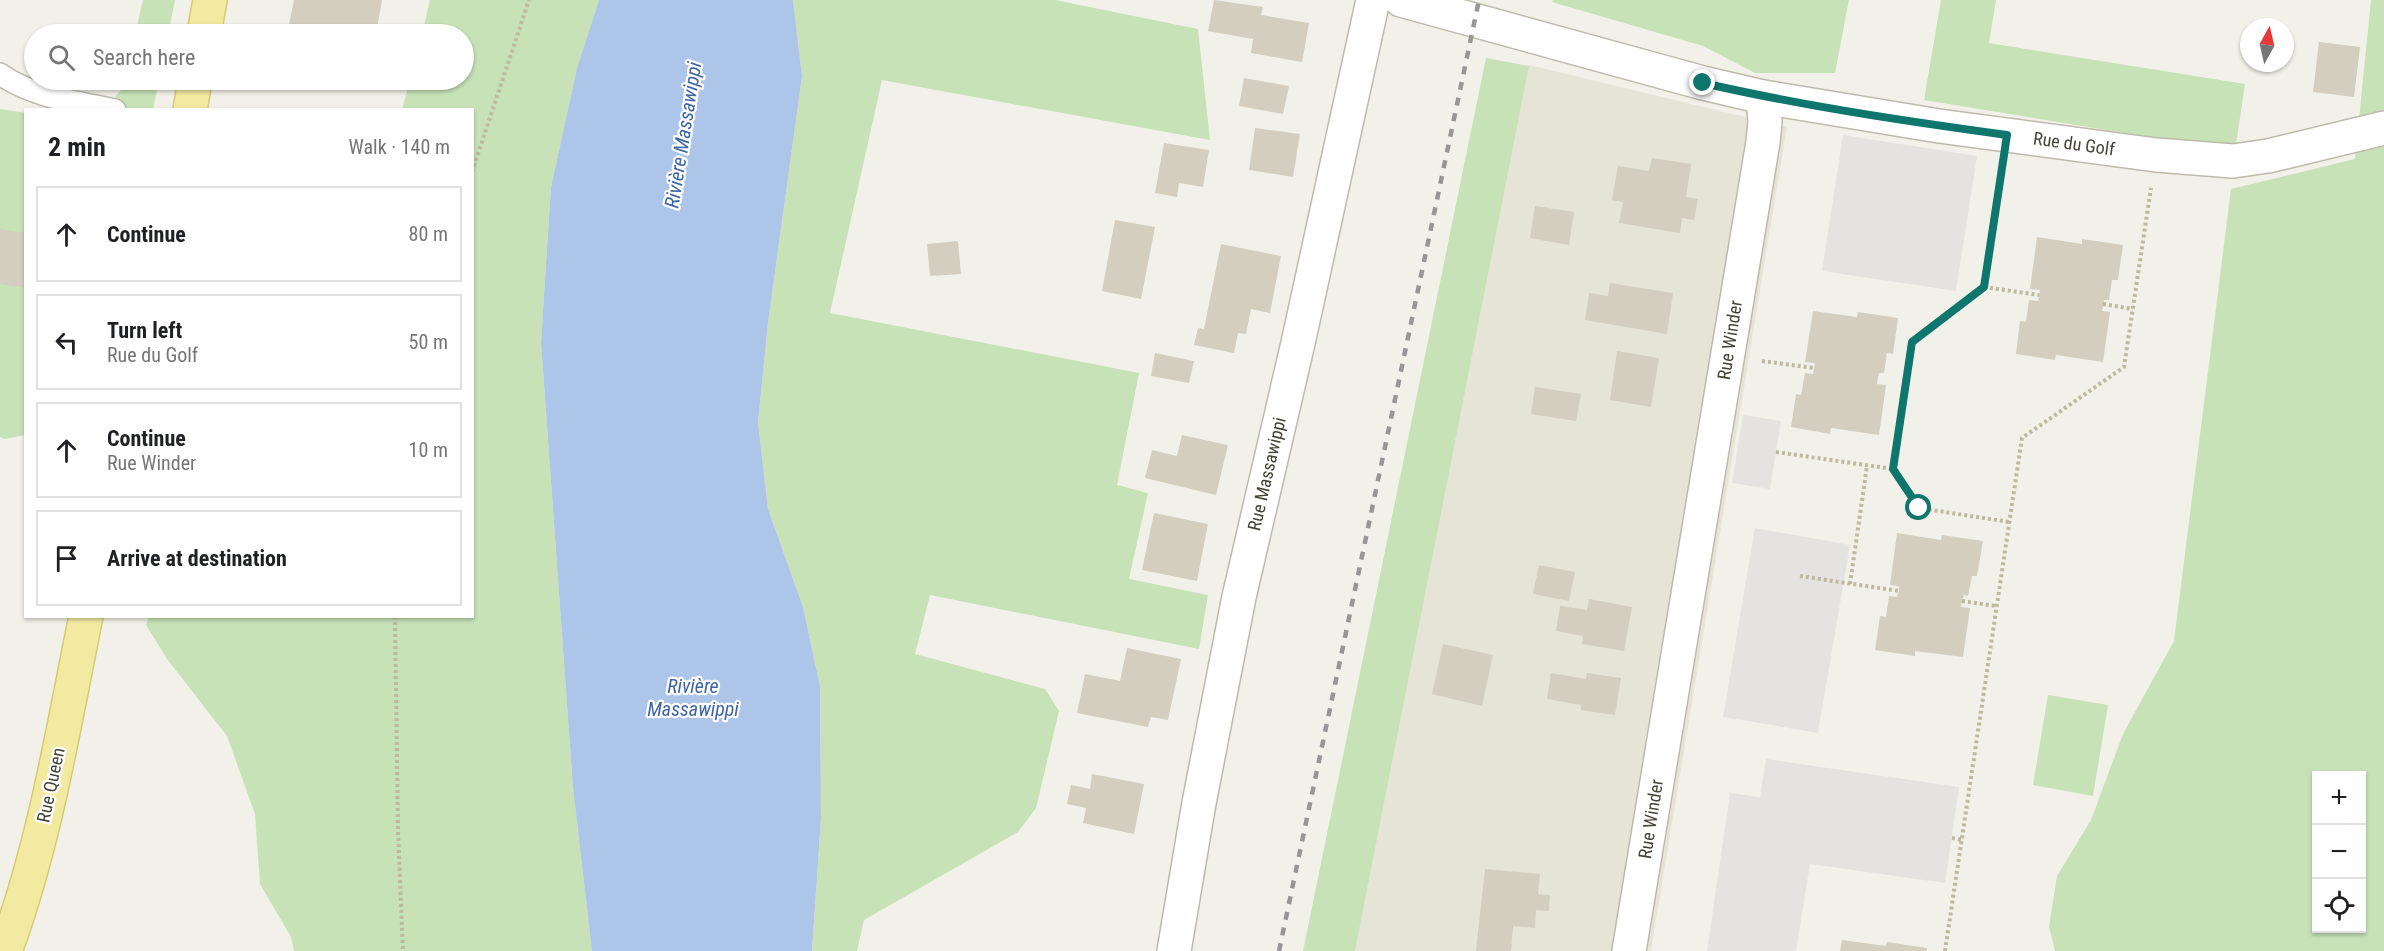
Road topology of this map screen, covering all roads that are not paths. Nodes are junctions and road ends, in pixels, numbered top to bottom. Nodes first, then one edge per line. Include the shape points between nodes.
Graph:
1 (210, 0) edge
2 (1373, 0) edge
3 (1401, 0) edge
4 (206, 24) edge
5 (0, 74) edge
6 (24, 88) edge
7 (29, 90) edge
8 (193, 90) edge
9 (1762, 97) junction
10 (106, 108) edge
11 (190, 108) edge
12 (2384, 128) edge
13 (86, 618) edge
14 (6, 951) edge
15 (1174, 951) edge
16 (1629, 951) edge

1 - 4 main road
2 - 15 street, Rue Massawippi via 1239,597
3 - 9 street
5 - 6 lane
7 - 10 lane
8 - 11 main road
9 - 12 street, Rue du Golf via 2007,135 2233,162
9 - 16 street, Rue Winder via 1763,142
13 - 14 main road, Rue Queen via 37,851

